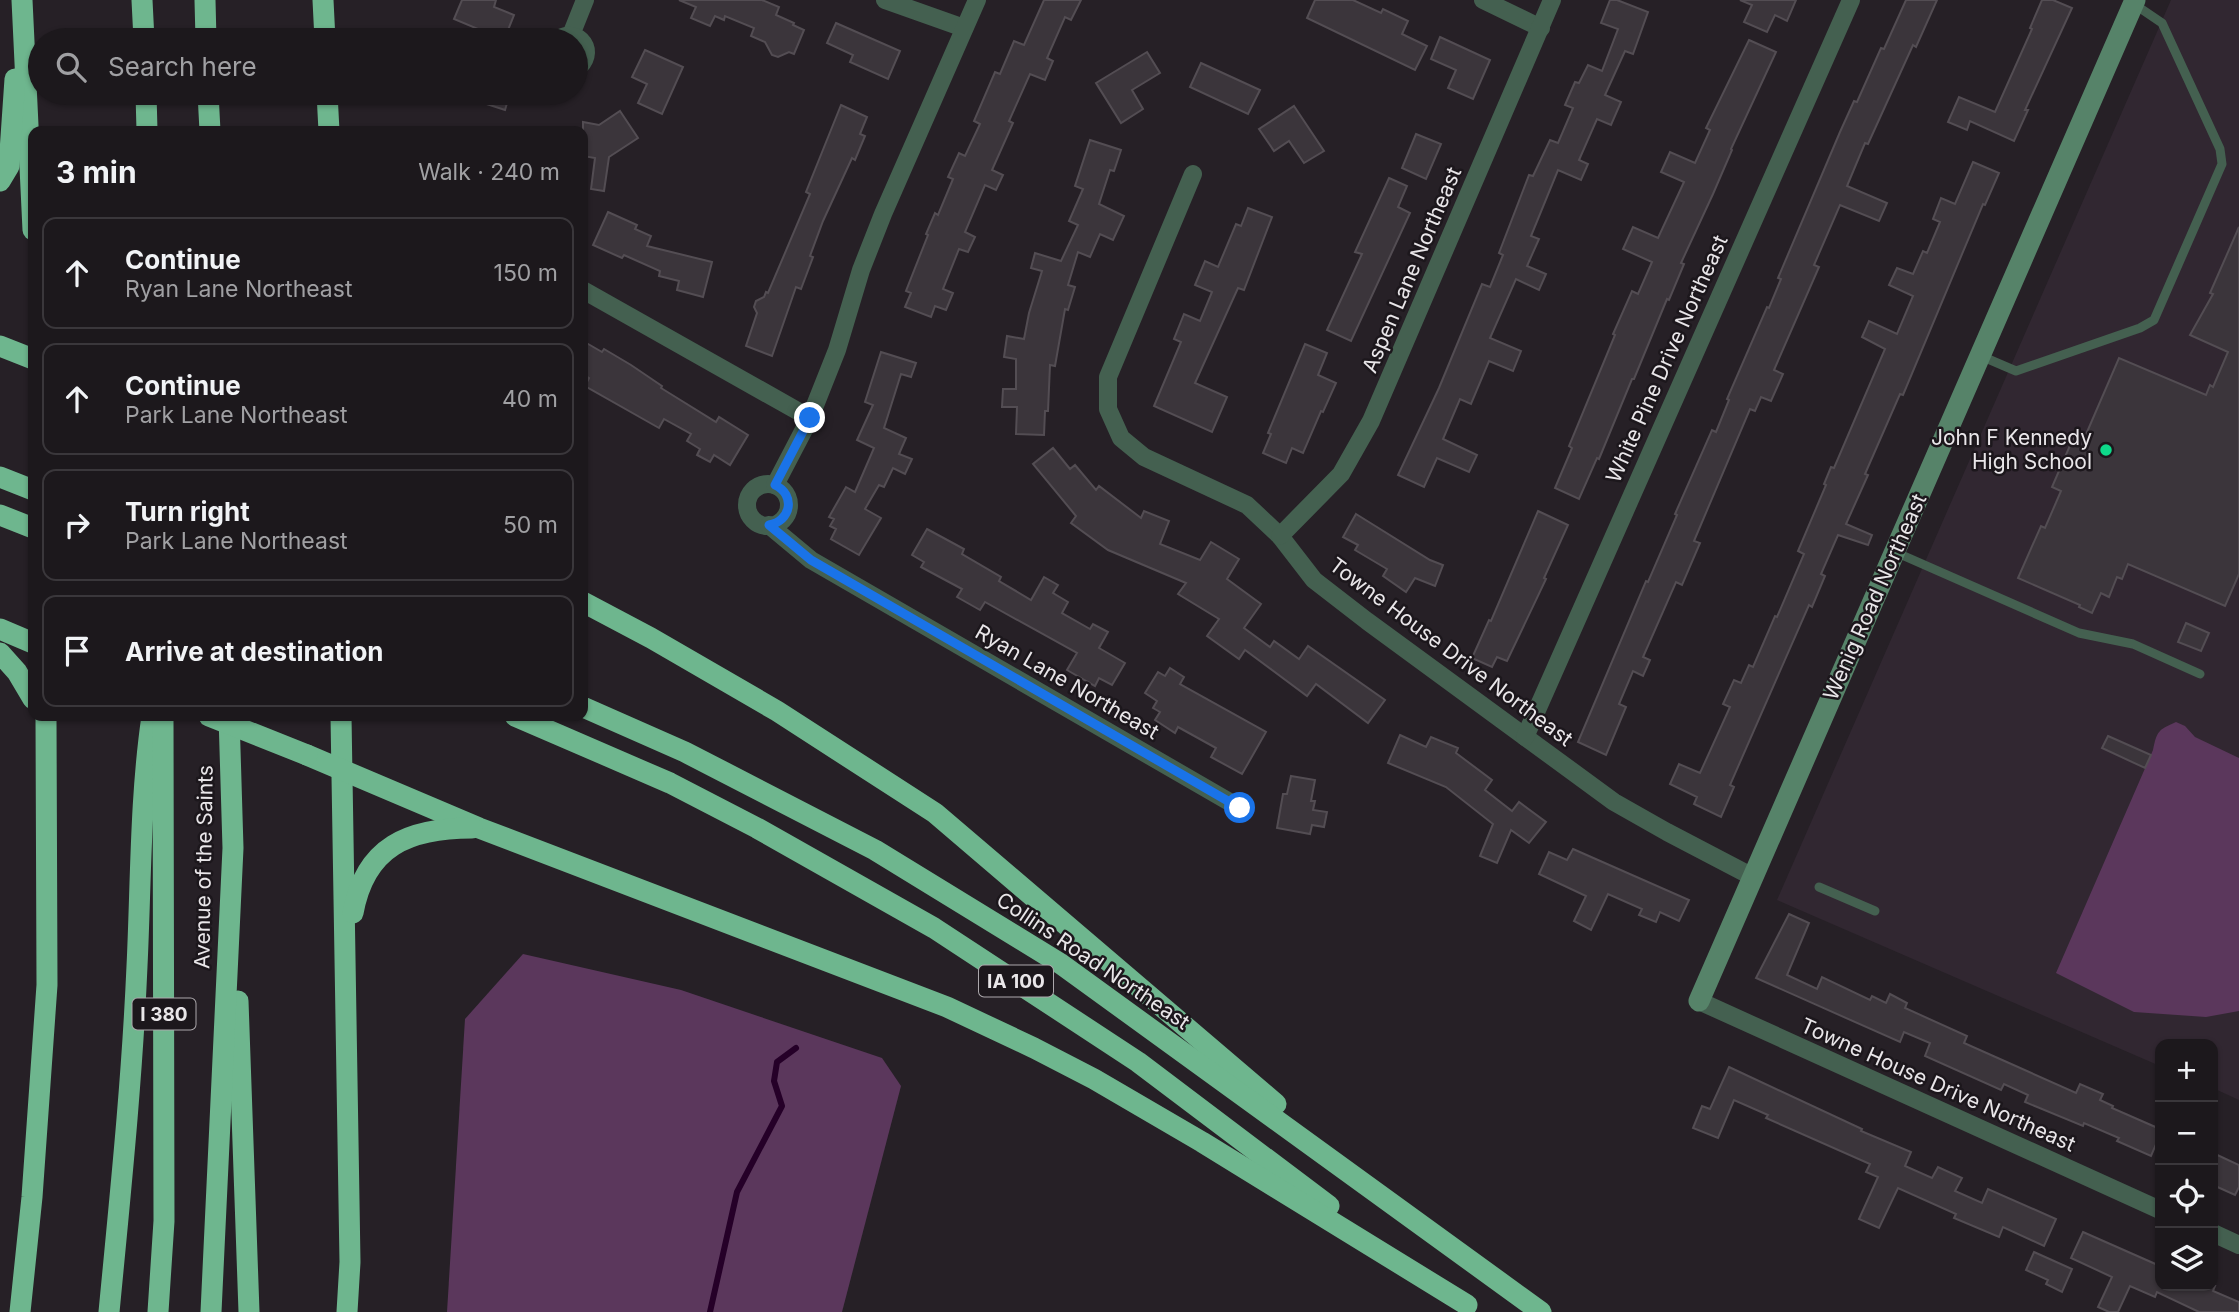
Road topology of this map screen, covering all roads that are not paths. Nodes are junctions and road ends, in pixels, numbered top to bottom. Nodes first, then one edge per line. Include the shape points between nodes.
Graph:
1 (21, 0) edge
2 (142, 0) edge
3 (205, 0) edge
4 (323, 0) edge
5 (586, 0) edge
6 (885, 0) edge
7 (977, 0) edge
8 (1483, 0) edge
9 (1552, 0) edge
10 (1851, 0) edge
11 (2134, 2) edge
12 (1541, 27) junction
13 (143, 28) edge
14 (206, 28) edge
15 (324, 28) edge
16 (569, 28) edge
17 (964, 28) junction
18 (146, 105) edge
19 (209, 105) edge
20 (328, 105) edge
21 (147, 126) edge
22 (210, 126) edge
23 (329, 126) edge
24 (28, 134) edge
25 (1193, 174) dead end
26 (0, 181) edge
27 (588, 293) edge
28 (0, 346) edge
29 (1980, 356) junction
30 (28, 357) edge
31 (810, 418) junction
32 (0, 477) edge
33 (775, 485) junction
34 (28, 488) edge
35 (0, 515) edge
36 (769, 525) junction
37 (28, 526) edge
38 (1280, 536) junction
39 (1895, 552) junction
40 (588, 605) edge
41 (0, 653) edge
42 (2200, 674) dead end
43 (28, 691) edge
44 (588, 709) edge
45 (44, 721) edge
46 (151, 721) edge
47 (163, 721) edge
48 (222, 721) edge
49 (229, 721) edge
50 (341, 721) edge
51 (527, 721) edge
52 (1525, 737) junction
53 (342, 768) junction
54 (1240, 808) dead end
55 (479, 828) junction
56 (233, 848) junction
57 (1753, 877) junction
58 (1819, 887) dead end
59 (1875, 911) dead end
60 (346, 978) junction
61 (1699, 1001) joint
62 (1391, 1204) junction
63 (2155, 1207) edge
64 (2218, 1235) edge
65 (2239, 1245) edge
66 (1472, 1309) edge
67 (20, 1312) edge
68 (109, 1312) edge
69 (158, 1312) edge
70 (211, 1312) edge
71 (249, 1312) edge
72 (347, 1312) edge
73 (1541, 1312) edge

1 - 24 highway
1 - 26 highway via 9,166
2 - 13 highway
3 - 14 highway
4 - 15 highway
5 - 16 street
6 - 17 street
7 - 17 street
8 - 12 street
9 - 12 street, Aspen Lane Northeast
10 - 52 street, White Pine Drive Northeast
11 - 29 street, Wenig Road Northeast
11 - 29 lane via 2162,23 2220,149 2222,164 2154,320 2016,370
12 - 38 street, Aspen Lane Northeast via 1371,421 1342,474
17 - 31 street via 883,214
18 - 21 highway
19 - 22 highway
20 - 23 highway
25 - 38 street, Towne House Drive Northeast via 1108,377 1108,409 1121,438 1144,457 1248,505
27 - 31 street
28 - 30 highway
29 - 39 street, Wenig Road Northeast
31 - 33 street
32 - 34 highway
33 - 36 street via 786,494 789,508 782,520
33 - 36 street via 756,488 747,504 756,521
35 - 37 highway
36 - 54 street, Ryan Lane Northeast via 811,560
38 - 52 street, Towne House Drive Northeast via 1314,580
39 - 42 lane via 2079,633 2133,644
39 - 57 street, Wenig Road Northeast
40 - 62 highway via 777,711 935,813
41 - 43 highway
44 - 62 highway, Collins Road Northeast / IA 100 via 775,797 976,911 1149,1026
45 - 67 highway via 47,985
46 - 68 highway via 123,1174
47 - 69 highway, Avenue of the Saints / I 380 via 164,1222
48 - 53 highway, bridge
49 - 56 highway, Avenue of the Saints / I 380
50 - 53 highway
51 - 66 highway, IA 100 via 670,783 934,928 1138,1062
52 - 57 street, Towne House Drive Northeast via 1614,802
53 - 55 highway
53 - 60 highway
55 - 60 highway via 431,830 400,841 374,861 357,893
55 - 66 highway via 947,1007 1034,1048 1191,1136
56 - 70 highway, Avenue of the Saints / I 380
56 - 71 highway
57 - 61 street, Wenig Road Northeast
58 - 59 lane
60 - 72 highway
61 - 63 street, Towne House Drive Northeast
62 - 73 highway, Collins Road Northeast / IA 100
64 - 65 street

